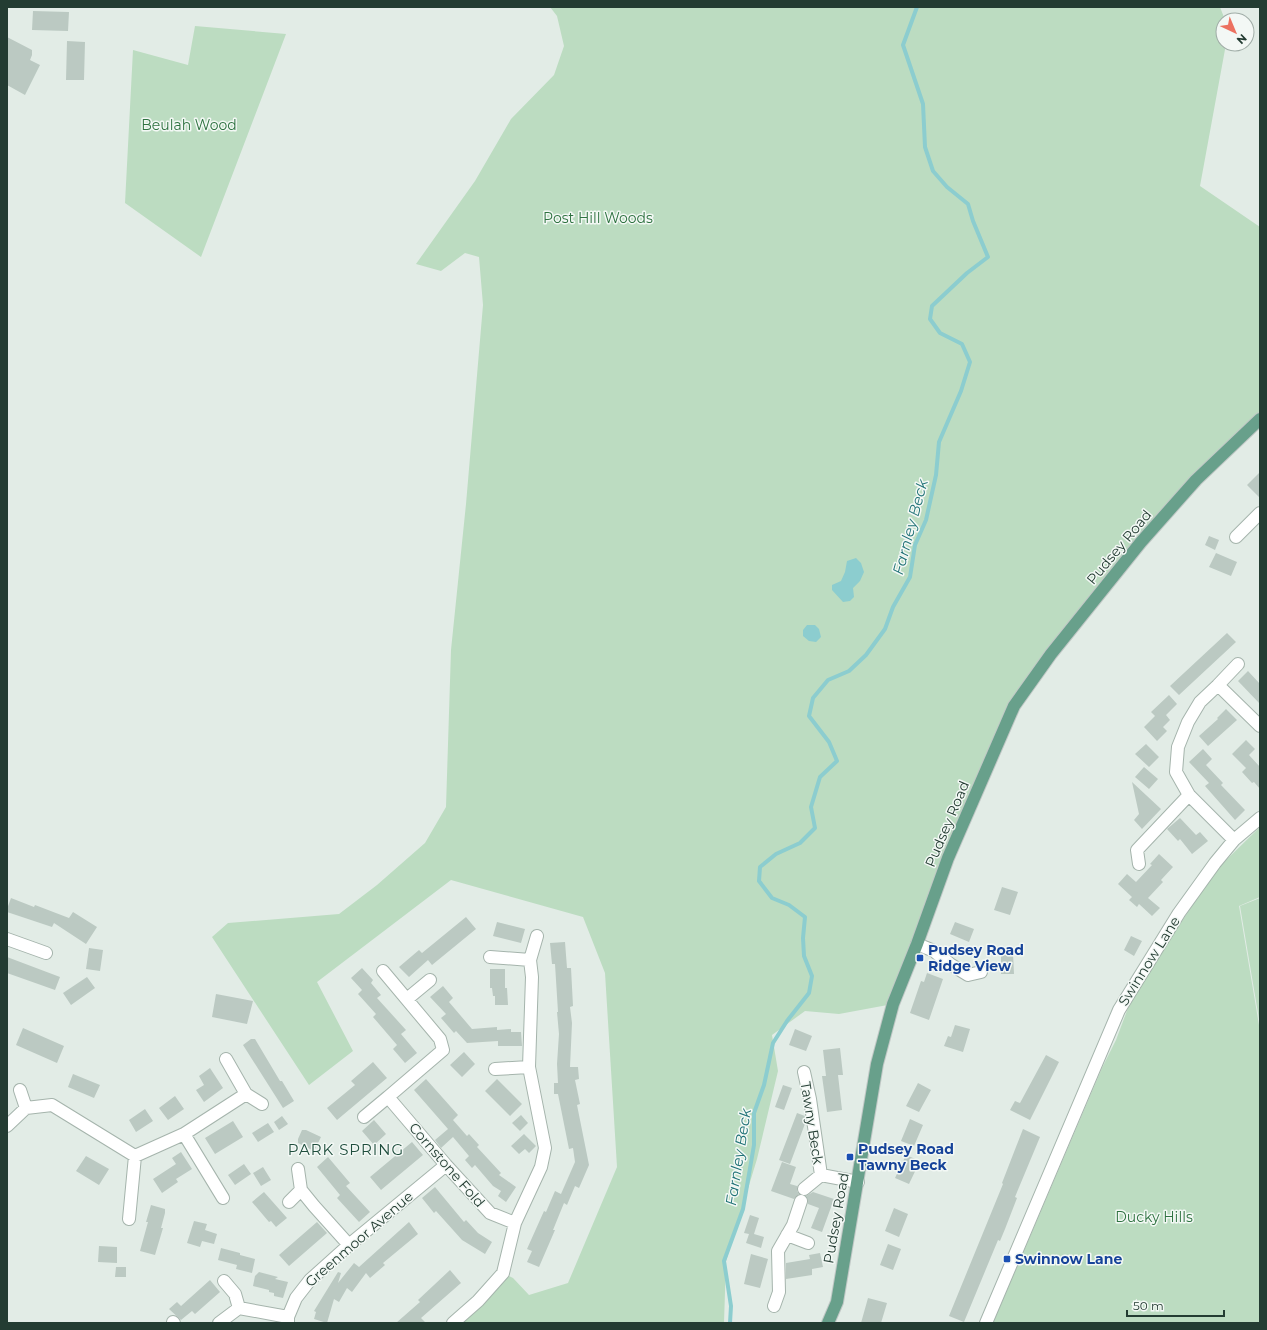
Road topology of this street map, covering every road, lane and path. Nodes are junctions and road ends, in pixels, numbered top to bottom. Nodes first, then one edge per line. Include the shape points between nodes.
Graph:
1 (1260, 419) edge
2 (1260, 513) edge
3 (1236, 537) dead end
4 (1238, 664) dead end
5 (1218, 684) junction
6 (1260, 726) edge
7 (1189, 795) junction
8 (1260, 818) edge
9 (1234, 840) junction
10 (1139, 864) dead end
11 (537, 936) dead end
12 (7, 939) edge
13 (917, 944) junction
14 (46, 953) dead end
15 (490, 957) dead end
16 (530, 960) junction
17 (383, 971) dead end
18 (980, 972) dead end
19 (430, 980) dead end
20 (407, 999) junction
21 (226, 1059) dead end
22 (529, 1067) junction
23 (495, 1069) dead end
24 (804, 1072) dead end
25 (20, 1090) dead end
26 (246, 1094) junction
27 (388, 1097) junction
28 (262, 1104) dead end
29 (26, 1108) junction
30 (364, 1117) dead end
31 (7, 1126) edge
32 (184, 1134) junction
33 (135, 1156) junction
34 (446, 1165) junction
35 (298, 1169) dead end
36 (821, 1175) junction
37 (858, 1182) junction
38 (804, 1189) dead end
39 (302, 1190) junction
40 (223, 1198) dead end
41 (800, 1201) dead end
42 (289, 1202) dead end
43 (129, 1219) dead end
44 (514, 1223) junction
45 (787, 1235) junction
46 (808, 1242) dead end
47 (349, 1245) junction
48 (224, 1281) dead end
49 (774, 1306) dead end
50 (239, 1308) junction
51 (288, 1320) edge
52 (219, 1323) edge
53 (453, 1323) edge
54 (828, 1323) edge
55 (986, 1323) edge

1 - 13 main road, Pudsey Road via 1196,480 1141,542 1051,654 1014,706 948,858
2 - 3 street
4 - 5 street
5 - 6 street
5 - 7 street via 1200,702 1178,747 1176,772
7 - 9 street
7 - 10 street via 1137,850
8 - 9 street, Swinnow Lane
9 - 55 street, Swinnow Lane via 1179,913 1119,1010
11 - 16 street
12 - 14 street
13 - 18 street via 934,951 968,976
13 - 37 main road, Pudsey Road via 893,1004 877,1064
15 - 16 street
16 - 22 street via 532,977
17 - 20 street
19 - 20 street
20 - 27 street via 440,1039 443,1050
21 - 26 street
22 - 23 street
22 - 44 street via 545,1148 541,1166
24 - 36 street, Tawny Beck
25 - 29 street
26 - 28 street
26 - 32 street
27 - 30 street
27 - 34 street, Cornstone Fold
29 - 31 street
29 - 33 street via 52,1105
32 - 33 street
32 - 40 street
33 - 43 street
34 - 44 street, Cornstone Fold via 490,1213
34 - 47 street, Greenmoor Avenue
35 - 39 street
36 - 37 street, Tawny Beck
36 - 38 street, Tawny Beck
37 - 54 main road, Pudsey Road via 837,1302
39 - 42 street
39 - 47 street
41 - 45 street via 794,1225
44 - 53 street via 503,1273 478,1301
45 - 46 street
45 - 49 street via 778,1251 779,1292
47 - 51 street, Greenmoor Avenue via 310,1280 296,1298
48 - 50 street via 235,1294
50 - 51 street
50 - 52 street

